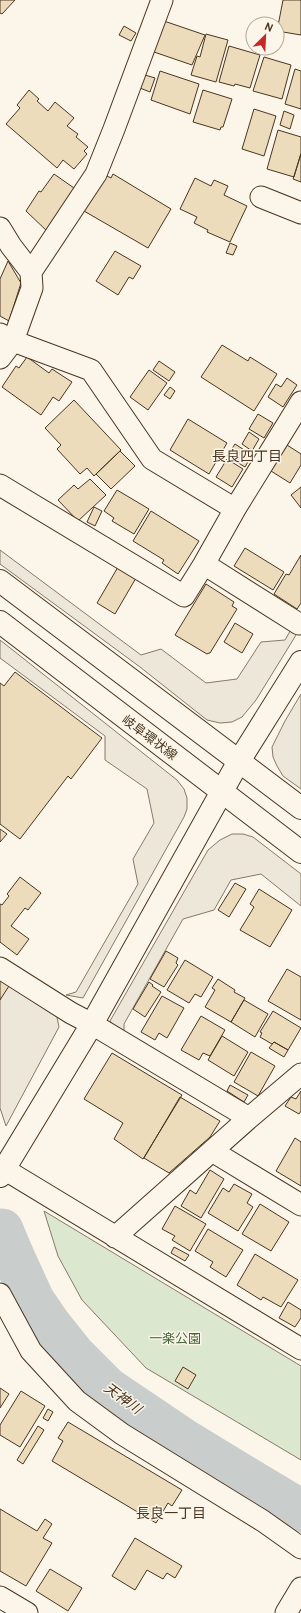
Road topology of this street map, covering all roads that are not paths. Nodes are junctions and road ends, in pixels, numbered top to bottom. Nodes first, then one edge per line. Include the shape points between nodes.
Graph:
1 (162, 0) edge
2 (261, 197) dead end
3 (301, 213) edge
4 (0, 228) edge
5 (31, 272) junction
6 (6, 337) edge
7 (0, 358) edge
8 (301, 402) edge
9 (0, 485) edge
10 (235, 509) junction
11 (204, 564) junction
12 (0, 581) edge
13 (0, 622) edge
14 (299, 624) dead end
15 (301, 662) edge
16 (239, 760) junction
17 (222, 792) junction
18 (301, 808) edge
19 (301, 852) edge
20 (0, 968) edge
21 (92, 1024) junction
22 (301, 1074) edge
23 (249, 1118) junction
24 (212, 1151) junction
25 (2, 1172) edge
26 (301, 1205) edge
27 (115, 1237) junction
28 (0, 1294) edge
29 (301, 1349) edge
30 (301, 1548) edge
31 (301, 1588) edge
32 (0, 1597) edge
33 (27, 1613) edge
34 (286, 1613) edge

1 - 5 street via 96,174
2 - 3 street
4 - 5 street
5 - 6 street via 32,288
6 - 7 street
6 - 10 street via 91,370 152,459
8 - 10 street
9 - 11 street via 184,596
10 - 11 street
11 - 14 street
12 - 16 main road
13 - 17 main road, 岐阜環状線
15 - 16 main road
16 - 17 main road
16 - 18 main road
17 - 19 main road, 岐阜環状線
17 - 21 main road
20 - 21 street
21 - 23 street
21 - 25 main road
22 - 23 street
23 - 24 street
24 - 26 street
24 - 27 street
25 - 27 street
27 - 29 street
28 - 30 street via 32,1351 77,1401 122,1434 263,1521
31 - 34 street
32 - 33 street

